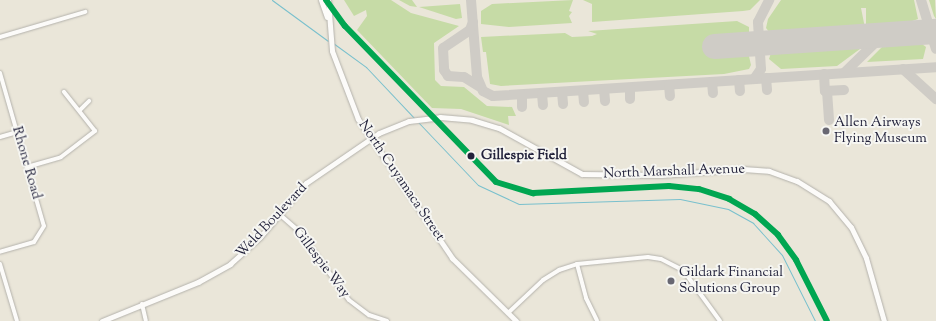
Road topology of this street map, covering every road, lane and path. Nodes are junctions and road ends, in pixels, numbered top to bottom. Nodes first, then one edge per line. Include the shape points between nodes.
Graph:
1 (321, 0) edge
2 (328, 0) edge
3 (85, 12) dead end
4 (327, 18) junction
5 (0, 36) edge
6 (0, 73) edge
7 (64, 92) dead end
8 (89, 101) dead end
9 (80, 110) junction
10 (17, 132) junction
11 (0, 137) edge
12 (370, 139) junction
13 (27, 167) junction
14 (278, 213) junction
15 (0, 252) edge
16 (0, 264) edge
17 (577, 264) junction
18 (142, 304) junction
19 (508, 313) junction
20 (17, 321) edge
21 (102, 321) edge
22 (146, 321) edge
23 (387, 321) edge
24 (516, 321) edge
25 (597, 321) edge
26 (720, 321) edge
27 (884, 321) edge

1 - 4 main road, North Cuyamaca Street
2 - 4 main road, North Cuyamaca Street
3 - 5 street
4 - 12 main road, North Cuyamaca Street via 332,51 348,98
6 - 10 street, Rhone Road
7 - 9 street
8 - 9 street
9 - 13 street via 94,126 93,136 61,157
10 - 11 street
10 - 13 street, Rhone Road
12 - 14 main road, Weld Boulevard via 306,183
12 - 19 main road, North Cuyamaca Street via 452,258
12 - 27 main road, North Marshall Avenue via 406,122 428,118 462,118 488,124 582,174 661,175 743,169 769,171 797,181 829,201 851,227 866,258
13 - 15 street, Rhone Road via 44,230 34,242
14 - 18 main road, Weld Boulevard via 260,237 230,264 198,282
14 - 23 street, Gillespie Way via 300,232 349,300 369,315
16 - 20 street
17 - 19 street via 543,280
17 - 25 street via 586,298
17 - 26 street via 648,257 675,264 689,276
18 - 21 main road, Weld Boulevard
18 - 22 street
19 - 24 main road, North Cuyamaca Street

